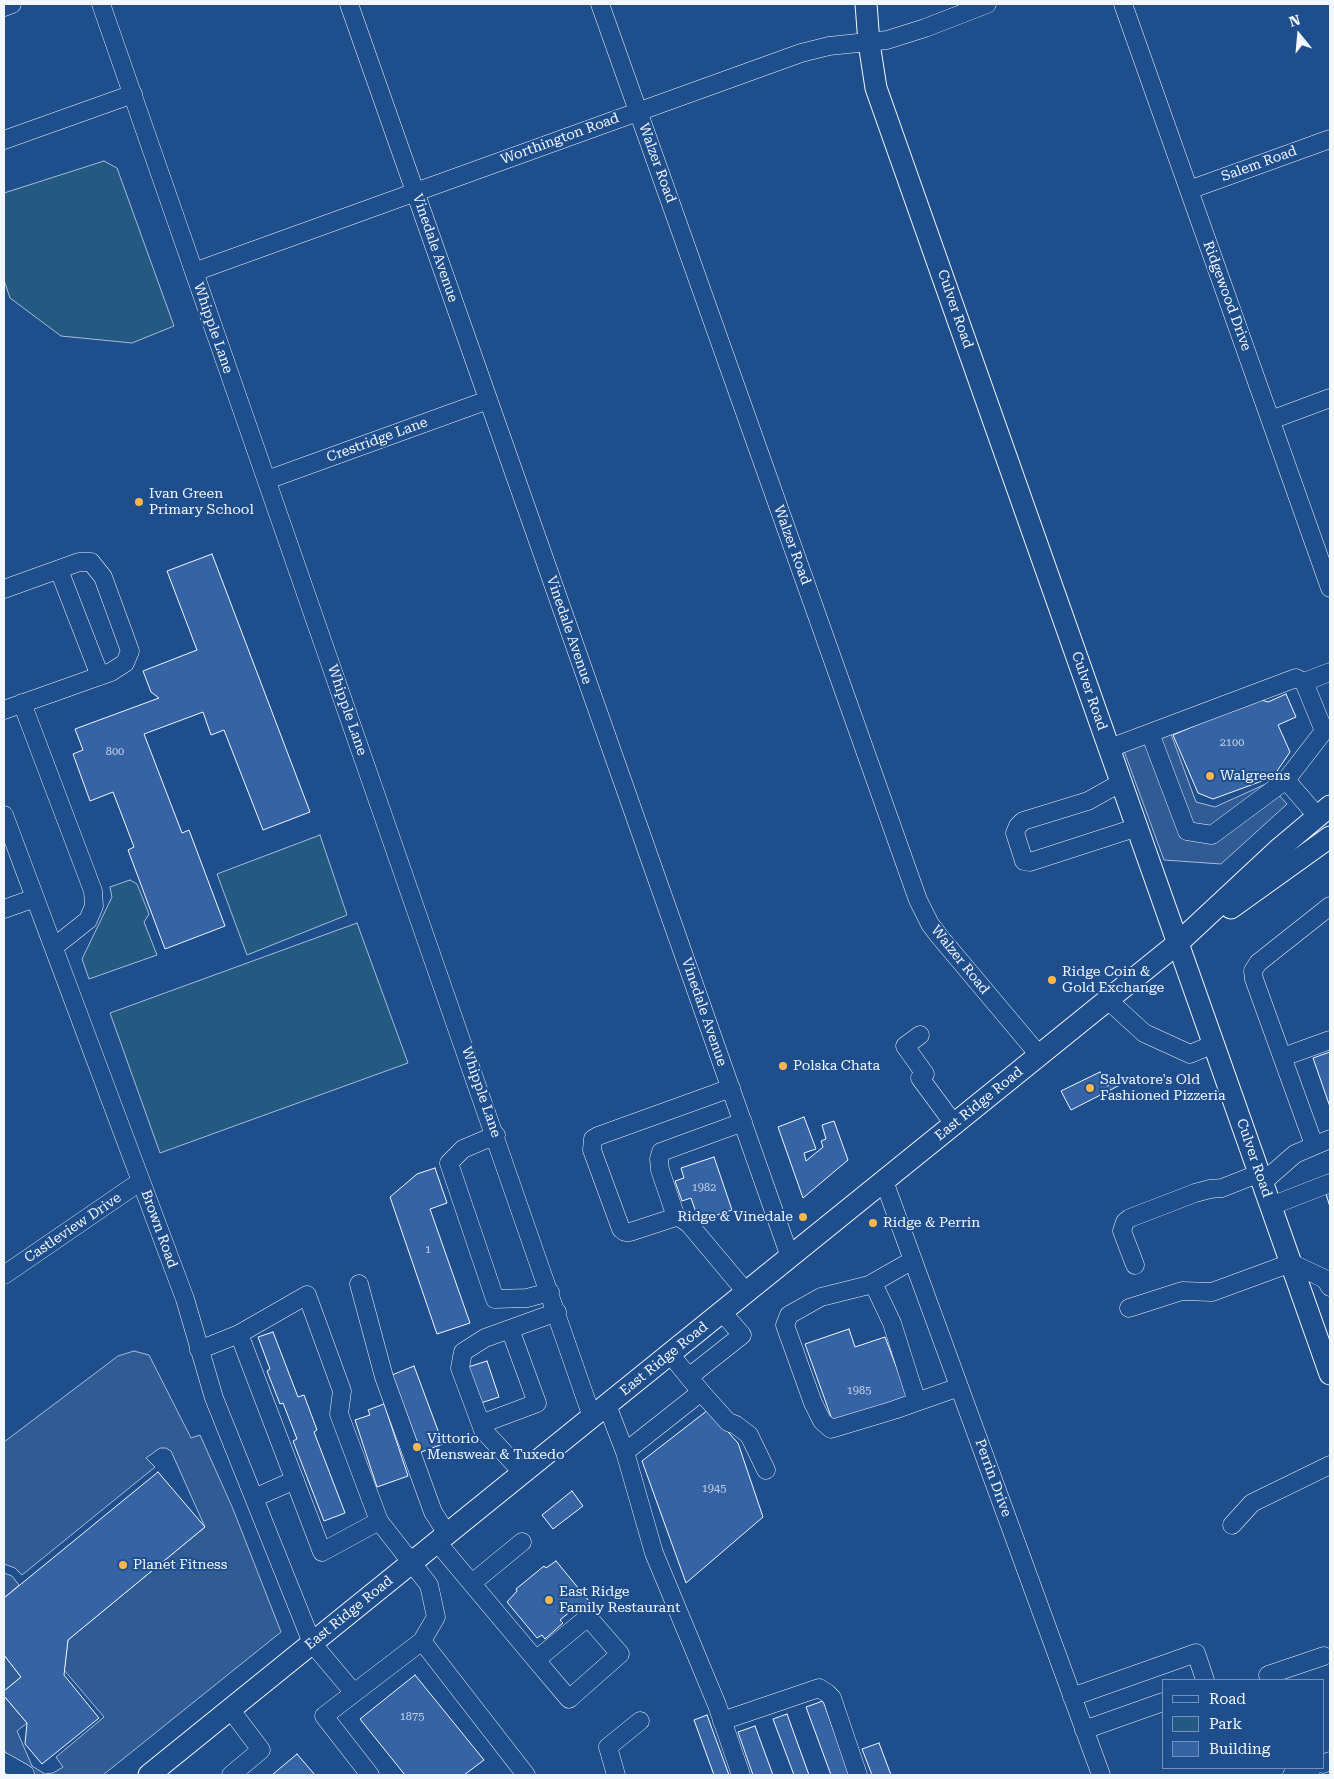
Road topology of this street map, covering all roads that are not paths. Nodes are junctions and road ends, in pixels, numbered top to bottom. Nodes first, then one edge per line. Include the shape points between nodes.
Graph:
1 (12, 4) edge
2 (101, 4) edge
3 (349, 4) edge
4 (600, 4) edge
5 (866, 4) edge
6 (987, 4) edge
7 (1123, 4) edge
8 (4, 7) edge
9 (868, 43) junction
10 (133, 94) junction
11 (638, 110) junction
12 (1330, 138) edge
13 (4, 140) edge
14 (1188, 190) junction
15 (415, 192) junction
16 (194, 272) junction
17 (1330, 398) edge
18 (488, 400) junction
19 (1271, 420) junction
20 (266, 480) junction
21 (59, 570) junction
22 (1330, 588) edge
23 (4, 589) edge
24 (1330, 672) edge
25 (100, 676) junction
26 (1304, 682) junction
27 (22, 703) junction
28 (4, 710) edge
29 (1150, 733) junction
30 (1110, 748) junction
31 (1286, 780) junction
32 (1122, 782) junction
33 (1324, 812) edge
34 (4, 815) edge
35 (1138, 827) junction
36 (1330, 837) edge
37 (35, 898) junction
38 (1330, 906) edge
39 (4, 909) edge
40 (1178, 943) junction
41 (54, 947) junction
42 (1108, 1000) junction
43 (920, 1035) dead end
44 (1330, 1040) edge
45 (1214, 1044) junction
46 (1039, 1055) junction
47 (1283, 1057) junction
48 (731, 1088) junction
49 (743, 1122) junction
50 (954, 1124) junction
51 (496, 1135) junction
52 (1322, 1142) edge
53 (1261, 1178) junction
54 (884, 1180) junction
55 (142, 1181) junction
56 (1330, 1183) edge
57 (1271, 1206) junction
58 (676, 1217) junction
59 (790, 1257) junction
60 (913, 1260) junction
61 (1291, 1263) junction
62 (1135, 1265) dead end
63 (4, 1275) edge
64 (873, 1283) junction
65 (359, 1284) dead end
66 (1330, 1287) edge
67 (550, 1292) junction
68 (746, 1292) junction
69 (1130, 1308) dead end
70 (557, 1312) junction
71 (722, 1312) junction
72 (510, 1329) junction
73 (239, 1334) junction
74 (199, 1350) junction
75 (670, 1354) junction
76 (1330, 1374) edge
77 (689, 1377) junction
78 (960, 1387) junction
79 (701, 1392) junction
80 (917, 1402) junction
81 (600, 1411) junction
82 (481, 1424) junction
83 (625, 1452) junction
84 (1330, 1464) edge
85 (766, 1470) dead end
86 (523, 1473) junction
87 (295, 1480) junction
88 (254, 1498) junction
89 (379, 1521) junction
90 (1232, 1525) dead end
91 (442, 1538) junction
92 (522, 1542) dead end
93 (412, 1563) junction
94 (472, 1583) junction
95 (422, 1641) junction
96 (312, 1643) junction
97 (1324, 1656) dead end
98 (536, 1660) junction
99 (1205, 1679) edge
100 (1270, 1679) edge
101 (354, 1693) junction
102 (1072, 1697) junction
103 (1162, 1702) edge
104 (230, 1710) junction
105 (640, 1721) dead end
106 (722, 1721) junction
107 (1084, 1730) junction
108 (4, 1762) edge
109 (159, 1772) edge
110 (25, 1774) dead end
111 (231, 1775) edge
112 (370, 1775) edge
113 (526, 1775) edge
114 (616, 1775) edge
115 (741, 1775) edge
116 (858, 1775) edge
117 (1101, 1775) edge

1 - 8 street
2 - 10 street, Whipple Lane
3 - 15 street, Vinedale Avenue
4 - 11 street, Walzer Road
5 - 9 main road, Culver Road
6 - 9 street, Worthington Road via 906,34
7 - 14 street, Ridgewood Drive
9 - 11 street, Worthington Road via 829,46 801,53
9 - 30 main road, Culver Road via 876,88
10 - 13 street
10 - 16 street, Whipple Lane
11 - 15 street, Worthington Road
11 - 46 street, Walzer Road via 918,900 939,936
12 - 14 street, Salem Road
14 - 19 street, Ridgewood Drive
15 - 16 street, Worthington Road
15 - 18 street, Vinedale Avenue
16 - 20 street, Whipple Lane
17 - 19 street
18 - 20 street, Crestridge Lane
18 - 48 street, Vinedale Avenue
19 - 22 street, Ridgewood Drive
20 - 51 street, Whipple Lane
21 - 23 street
21 - 25 street
21 - 25 street via 80,562 91,562 103,576 130,652 125,663
24 - 26 street
25 - 27 street
26 - 29 street via 1296,678
26 - 31 street via 1324,730
27 - 28 street
27 - 41 street via 93,891 94,906 88,920
29 - 30 street
29 - 31 street via 1187,831 1212,836
30 - 32 main road, Culver Road
31 - 33 street
32 - 35 main road, Culver Road
32 - 35 street via 1088,801 1024,821 1015,833 1024,860 1030,862
33 - 40 main road, East Ridge Road via 1280,848
34 - 37 street, Brown Road
35 - 40 main road, Culver Road
36 - 40 main road, East Ridge Road
37 - 39 street
37 - 41 street, Brown Road
38 - 47 street via 1258,963 1253,971
40 - 42 main road, East Ridge Road
40 - 45 main road, Culver Road
41 - 55 street, Brown Road
42 - 45 street via 1144,1033 1190,1054
42 - 46 main road, East Ridge Road
43 - 50 street via 905,1046 925,1074 920,1078
44 - 47 street
45 - 53 main road, Culver Road
46 - 50 main road, East Ridge Road
47 - 52 street
48 - 49 street, Vinedale Avenue
48 - 58 street via 593,1139 592,1150 624,1232
49 - 58 street via 661,1152 660,1170
49 - 59 street, Vinedale Avenue
50 - 54 main road, East Ridge Road
51 - 67 street, Whipple Lane
51 - 67 street via 464,1149 449,1163 495,1299 527,1298
52 - 53 street via 1295,1154
53 - 57 main road, Culver Road
53 - 62 street via 1195,1193 1124,1222 1122,1231
54 - 59 main road, East Ridge Road
54 - 60 street, Perrin Drive
55 - 63 street, Castleview Drive
55 - 74 street, Brown Road via 185,1299
56 - 57 street
57 - 61 main road, Culver Road
58 - 68 street via 689,1224
59 - 68 main road, East Ridge Road
60 - 64 street
60 - 78 street, Perrin Drive
61 - 66 street via 1325,1279
61 - 69 street via 1212,1292 1182,1291
61 - 76 main road, Culver Road
64 - 80 street via 892,1322
64 - 80 street via 821,1297 790,1315 785,1325 810,1394 822,1421 830,1429
65 - 91 street via 387,1385
67 - 70 street, Whipple Lane
68 - 71 main road, East Ridge Road
70 - 72 street
70 - 81 street, Whipple Lane
71 - 75 main road, East Ridge Road
71 - 77 street via 742,1335
72 - 82 street via 485,1338 463,1352 460,1368
72 - 82 street via 537,1403
73 - 74 street
73 - 87 street
73 - 89 street via 307,1294 342,1391 340,1414
74 - 88 street, Brown Road via 214,1398
75 - 77 street
75 - 81 main road, East Ridge Road
77 - 79 street
78 - 80 street
78 - 102 street, Perrin Drive
79 - 83 street
79 - 85 street via 728,1422 749,1436
81 - 83 street, Whipple Lane
81 - 86 main road, East Ridge Road
82 - 86 street
83 - 106 street, Whipple Lane via 654,1553
84 - 90 street via 1252,1503
86 - 91 main road, East Ridge Road
87 - 88 street
87 - 89 street via 322,1552
88 - 96 street, Brown Road
89 - 93 street
91 - 93 main road, East Ridge Road
91 - 94 street
92 - 94 street
93 - 95 street via 429,1585 436,1616
93 - 96 main road, East Ridge Road
94 - 98 street
95 - 101 street
95 - 113 street
96 - 101 street, Brown Road
96 - 104 main road, East Ridge Road
97 - 100 street via 1268,1675
98 - 98 street via 569,1699 620,1654 588,1617
99 - 102 street via 1196,1653
101 - 112 street via 324,1716
102 - 107 street, Perrin Drive
103 - 107 street
104 - 109 main road, East Ridge Road
104 - 111 street via 261,1750
105 - 114 street via 608,1747
106 - 115 street, Whipple Lane
106 - 116 street via 819,1688 832,1698
107 - 117 street, Perrin Drive
108 - 110 street

